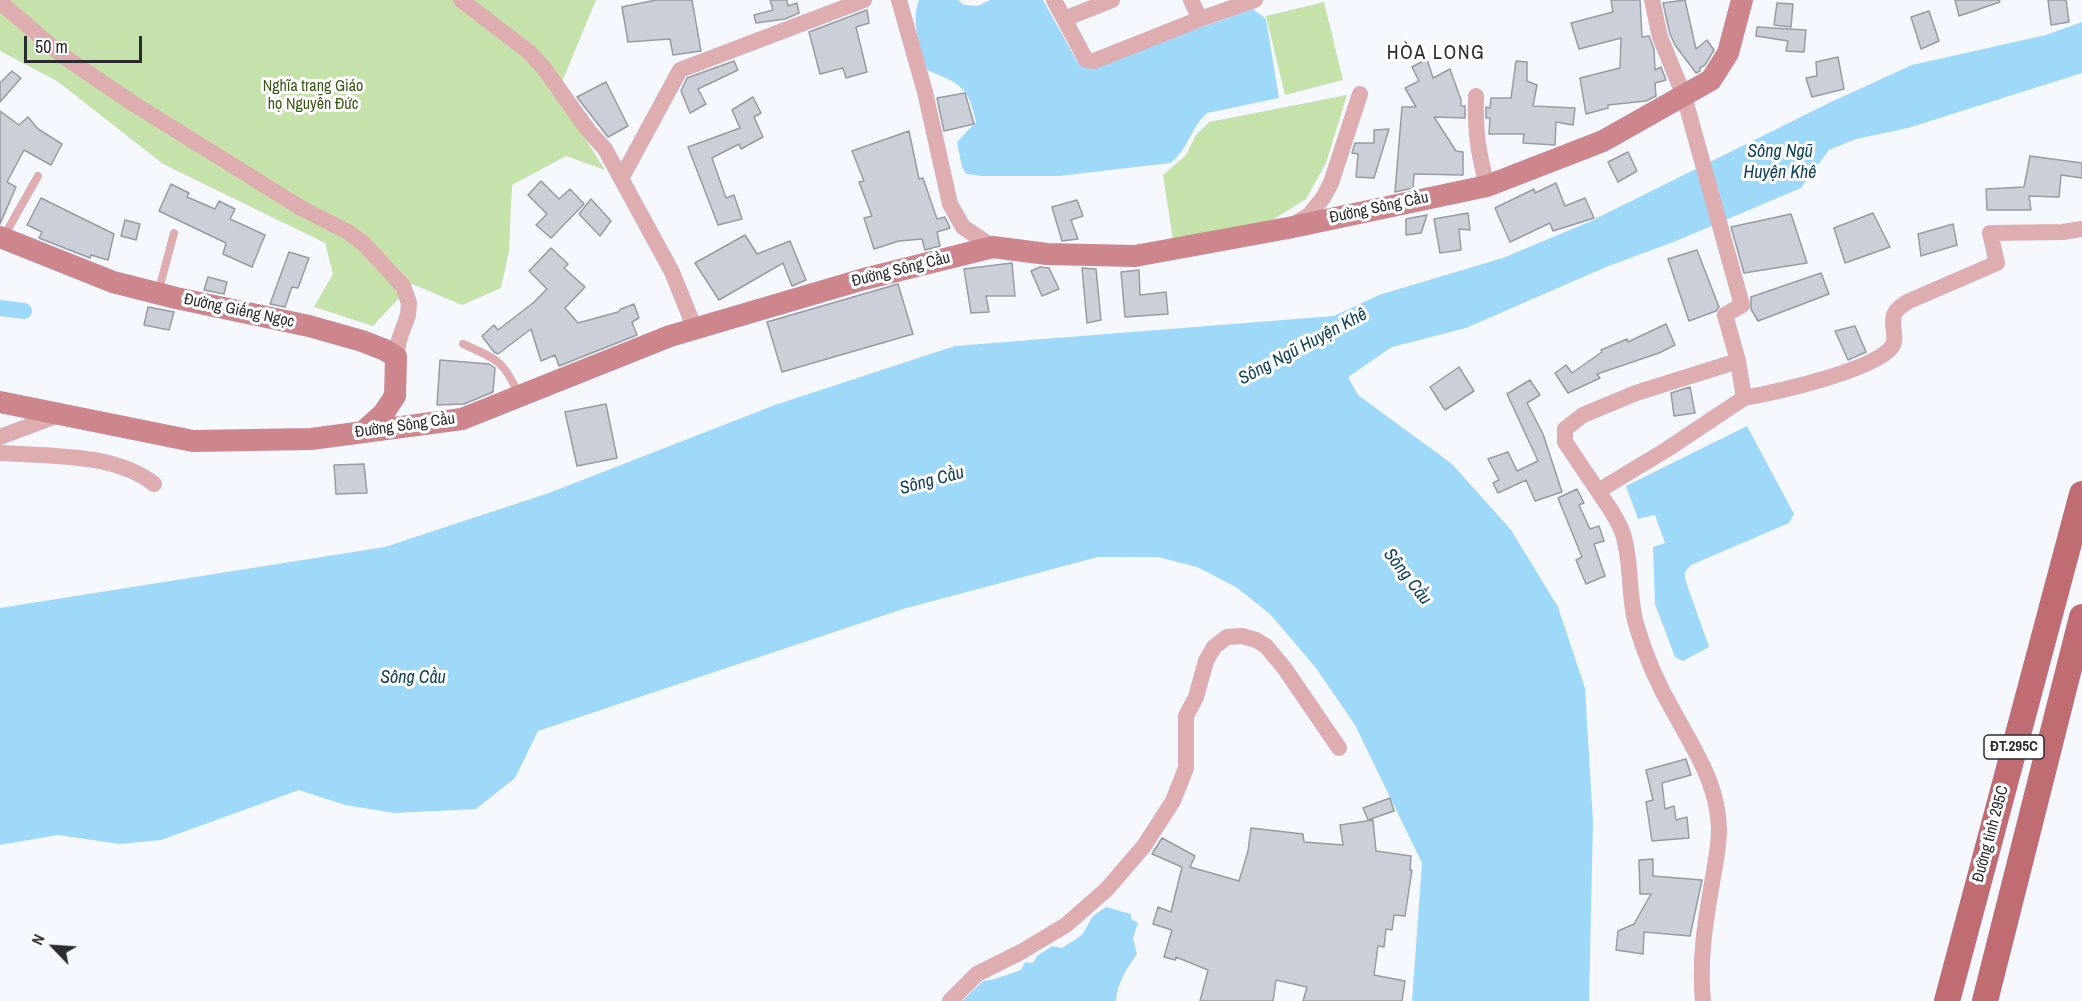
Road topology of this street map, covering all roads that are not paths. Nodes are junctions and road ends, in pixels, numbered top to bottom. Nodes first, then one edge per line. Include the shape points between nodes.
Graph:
1 (461, 0) edge
2 (864, 0) edge
3 (899, 0) edge
4 (1054, 0) edge
5 (1112, 0) edge
6 (1191, 0) edge
7 (1256, 0) edge
8 (1652, 0) edge
9 (1742, 0) edge
10 (0, 2) edge
11 (1064, 19) junction
12 (1200, 19) junction
13 (1360, 94) dead end
14 (1476, 96) dead end
15 (1686, 106) junction
16 (38, 176) dead end
17 (622, 177) junction
18 (1487, 186) junction
19 (1288, 228) junction
20 (2082, 228) edge
21 (174, 234) dead end
22 (2, 237) edge
23 (993, 247) junction
24 (158, 293) junction
25 (695, 329) junction
26 (462, 344) dead end
27 (396, 357) junction
28 (1738, 361) junction
29 (519, 395) junction
30 (1744, 398) junction
31 (0, 402) edge
32 (61, 414) junction
33 (363, 432) junction
34 (0, 437) edge
35 (0, 453) edge
36 (154, 484) dead end
37 (1598, 491) junction
38 (2082, 494) edge
39 (2082, 617) edge
40 (1339, 748) dead end
41 (950, 1001) edge
42 (1703, 1001) edge
43 (1947, 1001) edge
44 (1985, 1001) edge

1 - 17 street via 543,67
2 - 17 street via 680,70
3 - 23 street via 950,204 963,227
4 - 11 street
5 - 11 street
6 - 12 street
7 - 12 street
8 - 15 street via 1660,37
9 - 15 main road, Đường Sông Cầu via 1728,53 1711,80
10 - 27 street via 63,56 134,104 364,244 403,286 409,303
11 - 12 street via 1086,60 1094,61
13 - 19 street via 1323,198 1309,215
14 - 18 street via 1477,147
15 - 18 main road, Đường Sông Cầu
15 - 28 street via 1742,305 1725,315
16 - 22 lane
17 - 25 street via 672,272
18 - 19 main road, Đường Sông Cầu
19 - 23 main road, Đường Sông Cầu via 1135,256 1047,254
20 - 30 street via 1990,233 1997,263 1897,310 1890,350 1867,364 1837,374
21 - 24 lane
22 - 24 main road, Đường Giếng Ngọc via 113,282
23 - 25 main road, Đường Sông Cầu via 864,279
24 - 27 main road, Đường Giếng Ngọc via 309,326 362,341
25 - 29 main road, Đường Sông Cầu
26 - 29 lane via 493,357 505,367
27 - 33 main road via 395,396
28 - 30 street
28 - 37 street via 1636,393 1583,415 1565,429 1564,442
29 - 33 main road, Đường Sông Cầu via 462,418
30 - 37 street
31 - 32 main road, Đường Sông Cầu
32 - 33 main road, Đường Sông Cầu via 193,441 311,439
32 - 34 street
35 - 36 street via 108,463 143,475
37 - 42 street via 1623,533 1633,609 1647,655 1712,786 1719,829 1704,930
38 - 43 main road, Đường tỉnh 295C / ĐT.295C
39 - 44 main road, ĐT.295C
40 - 41 street via 1266,646 1242,636 1227,637 1214,647 1206,661 1186,716 1186,768 1173,801 1144,846 1107,889 1066,925 977,974

